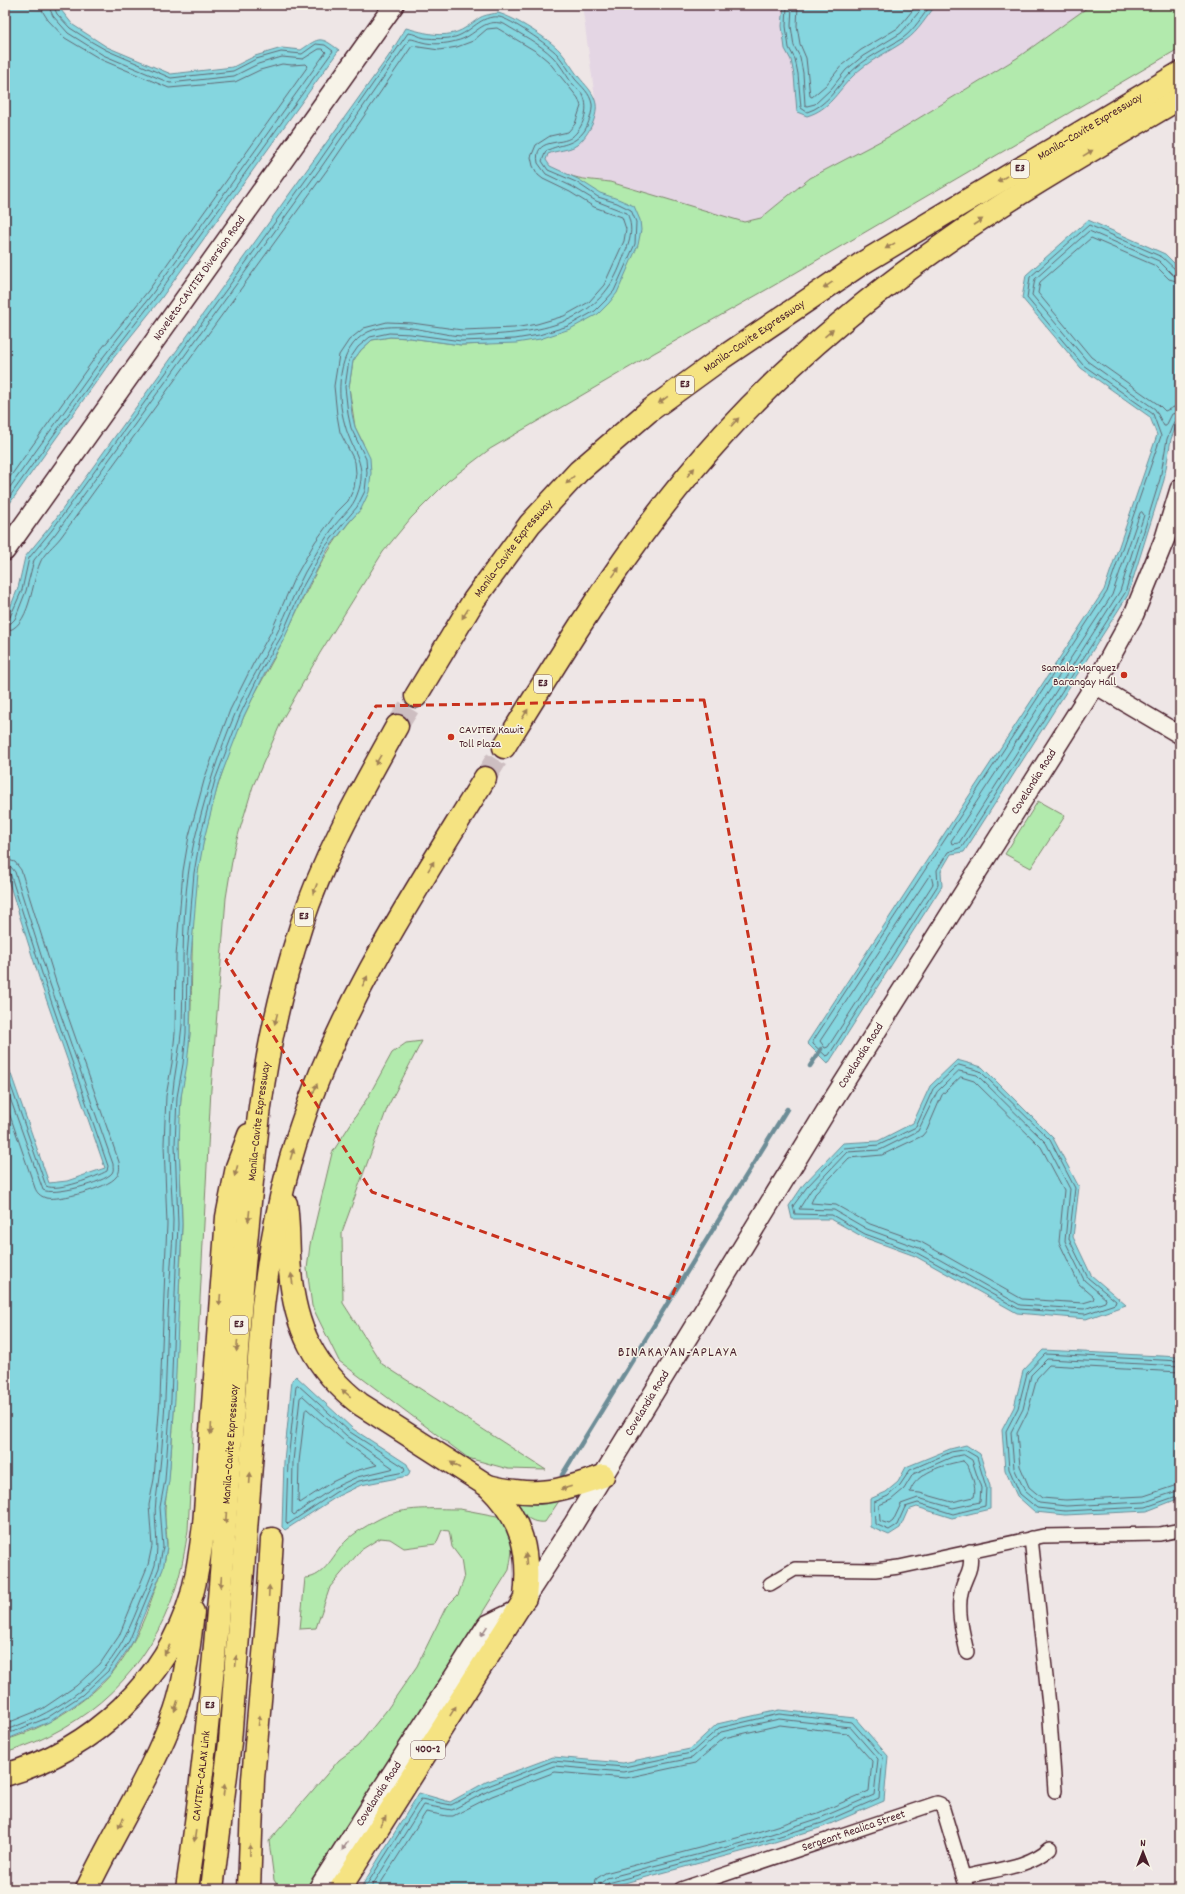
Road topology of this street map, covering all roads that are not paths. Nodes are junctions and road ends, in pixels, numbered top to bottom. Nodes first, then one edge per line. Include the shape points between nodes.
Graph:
1 (394, 5) edge
2 (1180, 74) edge
3 (1180, 98) edge
4 (1180, 489) edge
5 (5, 551) edge
6 (1095, 685) junction
7 (416, 696) tunnel mouth
8 (397, 726) tunnel mouth
9 (1180, 735) edge
10 (504, 747) tunnel mouth
11 (486, 778) tunnel mouth
12 (260, 1108) junction
13 (284, 1184) junction
14 (603, 1476) junction
15 (488, 1486) junction
16 (1180, 1530) edge
17 (1031, 1538) junction
18 (272, 1539) dead end
19 (235, 1544) junction
20 (970, 1551) junction
21 (198, 1571) junction
22 (770, 1584) dead end
23 (521, 1604) junction
24 (967, 1652) dead end
25 (5, 1775) edge
26 (1055, 1791) dead end
27 (1050, 1848) dead end
28 (966, 1883) edge
29 (87, 1889) edge
30 (187, 1889) edge
31 (212, 1889) edge
32 (249, 1889) edge
33 (318, 1889) edge
34 (340, 1889) edge
35 (681, 1889) edge

1 - 5 main road, Noveleta-CAVITEX Diversion Road
2 -> 7 highway, Manila–Cavite Expressway / E3 via 861,264 649,411 578,471 530,524 474,600
10 -> 3 highway, Manila–Cavite Expressway / E3 via 593,604 662,508 723,435 764,393 842,323 945,243 1077,159
4 - 6 main road, Covelandia Road / 400-2 via 1165,538 1134,614
6 - 9 street
6 - 14 main road, Covelandia Road / 400-2 via 831,1103
8 -> 12 highway, Manila–Cavite Expressway / E3 via 346,818 311,900 273,1031
13 -> 11 highway, Manila–Cavite Expressway / E3 via 309,1102 347,1016 411,900
12 -> 19 highway, Manila–Cavite Expressway / E3 via 237,1347
12 -> 21 highway via 237,1167 227,1218 204,1525
15 -> 13 highway via 360,1404 343,1391 319,1364 310,1347 297,1309 290,1272 289,1227
19 -> 13 highway, Manila–Cavite Expressway / E3 via 263,1306 273,1236
14 -> 15 highway via 542,1493 514,1492
14 - 23 main road, Covelandia Road / 400-2
23 -> 15 highway via 527,1562 524,1542 513,1515
16 - 17 street via 1160,1534
17 - 20 street
17 - 26 street via 1049,1705
32 -> 18 highway via 254,1779
19 -> 30 highway, CAVITEX–CALAX Link / E3
31 -> 19 highway, CAVITEX–CALAX Link / E3 via 230,1742
20 - 22 street via 875,1570 796,1569
20 - 24 street via 972,1564 960,1593 960,1616
21 -> 25 highway via 186,1611 166,1653 149,1678 124,1706 72,1747 41,1763
21 -> 29 highway via 186,1668 175,1710 158,1750
23 -> 33 main road, Covelandia Road / 400-2 via 487,1625
34 -> 23 main road, Covelandia Road / 400-2
27 - 28 street via 1030,1862
28 - 35 street, Sergeant Realica Street via 943,1809 937,1803

